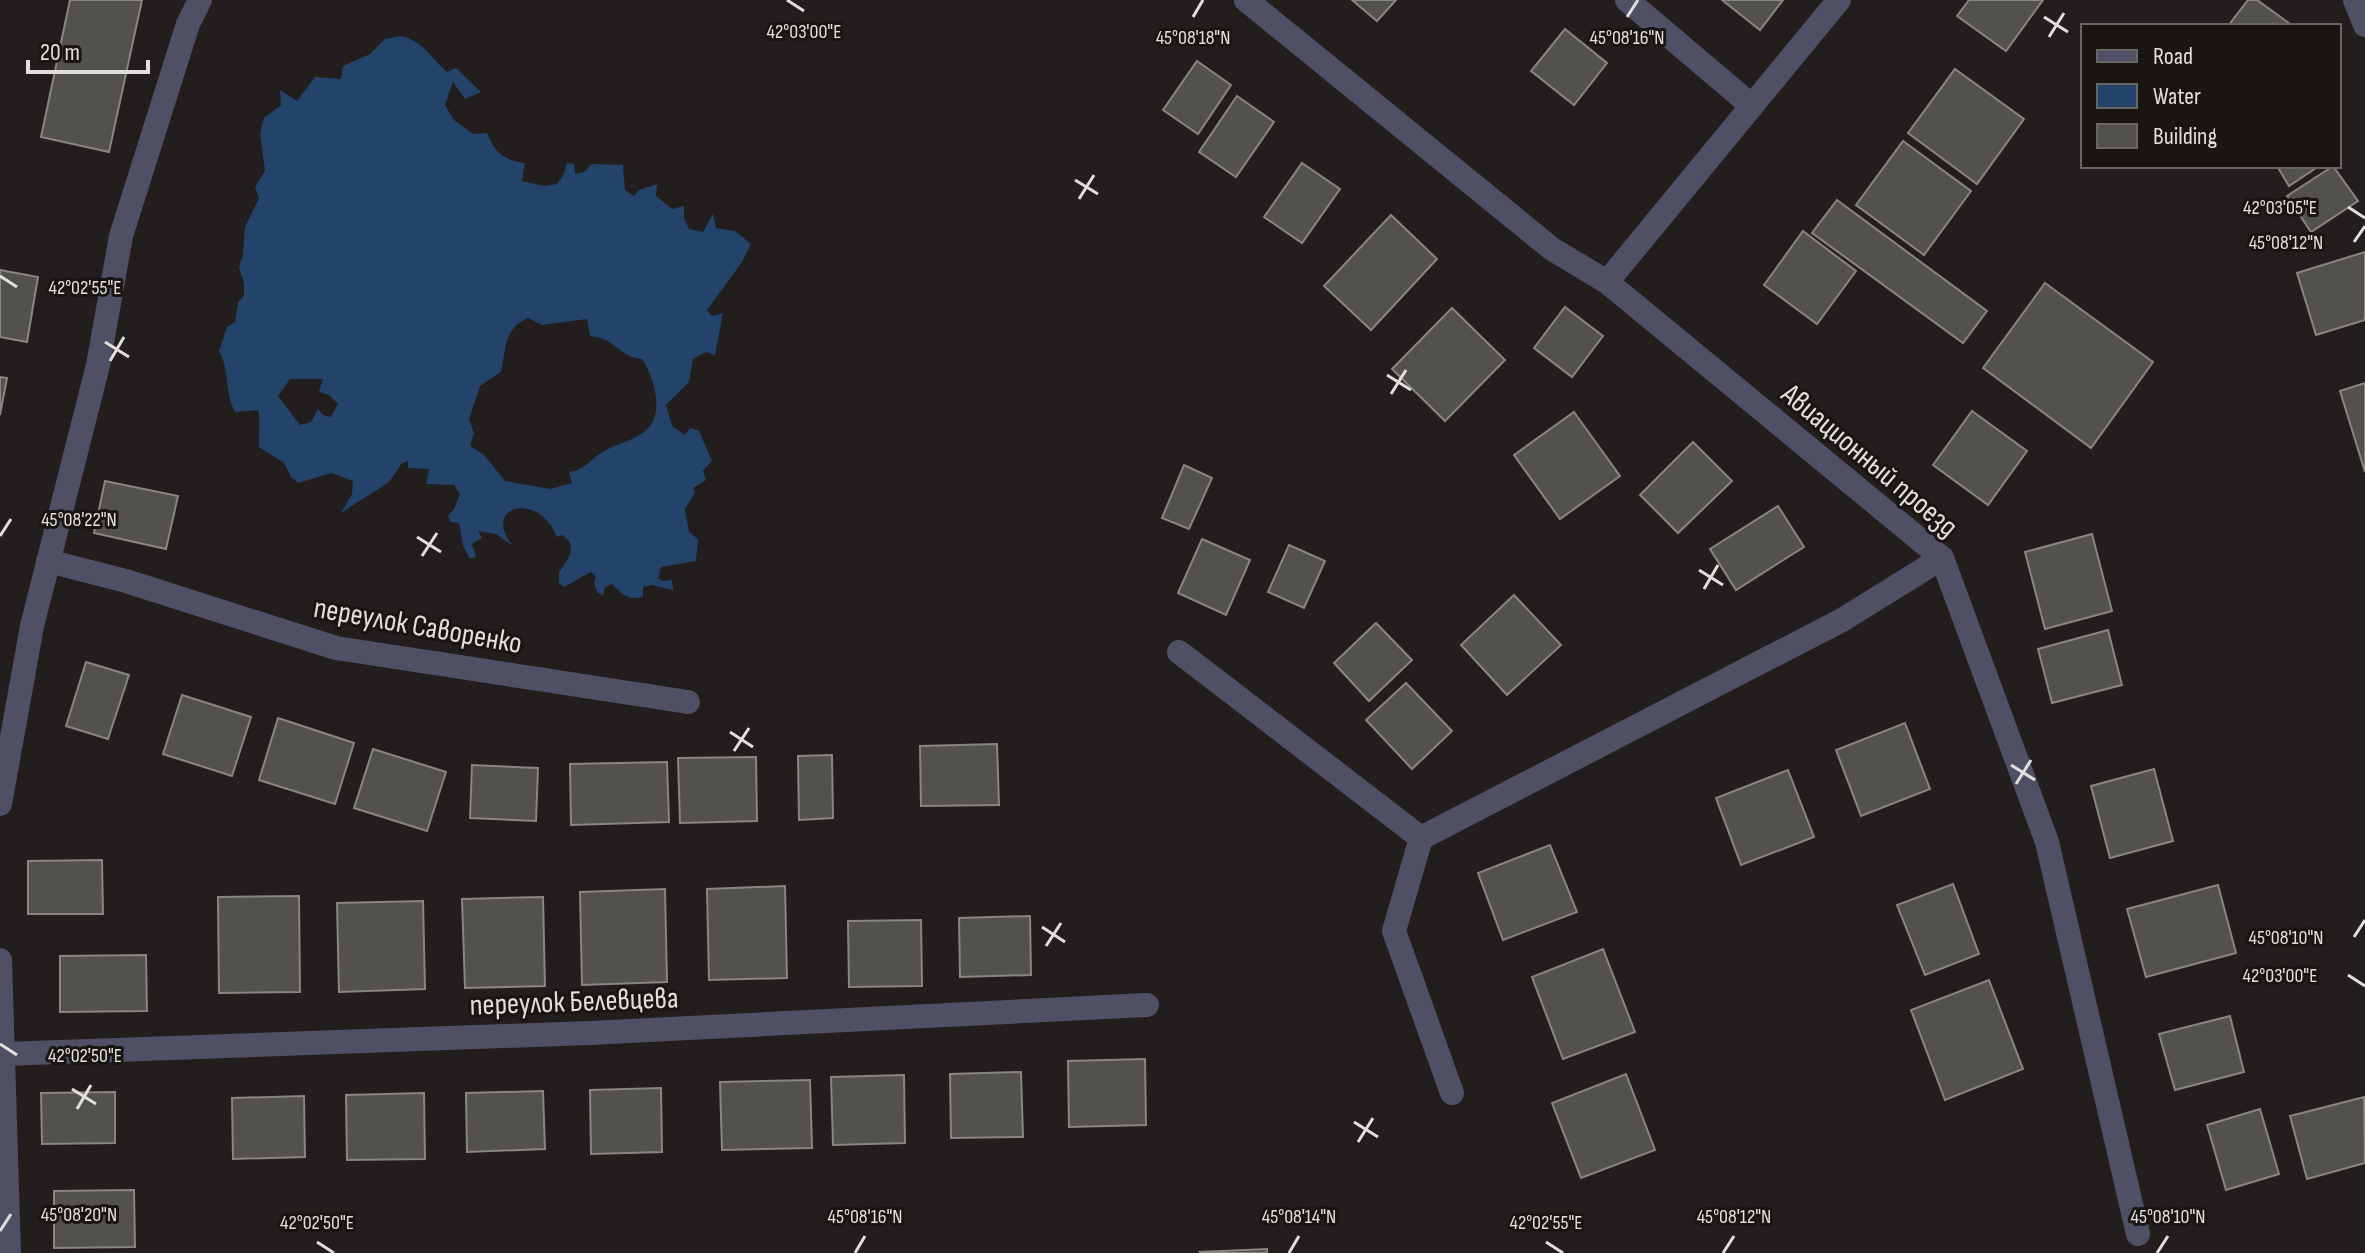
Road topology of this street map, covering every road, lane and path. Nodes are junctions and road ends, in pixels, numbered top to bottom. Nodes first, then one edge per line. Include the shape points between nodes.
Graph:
1 (200, 0) edge
2 (1246, 0) edge
3 (1627, 0) edge
4 (1839, 0) edge
5 (2355, 0) edge
6 (2365, 25) edge
7 (1752, 106) junction
8 (1607, 282) junction
9 (1942, 558) junction
10 (48, 561) junction
11 (1179, 652) dead end
12 (688, 702) dead end
13 (0, 804) edge
14 (1421, 838) junction
15 (0, 960) edge
16 (1147, 1005) dead end
17 (3, 1054) junction
18 (1452, 1093) dead end
19 (2138, 1234) dead end
20 (9, 1253) edge

1 - 10 street via 121,236 98,365
2 - 8 street, Авиационный проезд via 1552,249
3 - 7 street
4 - 7 street
5 - 6 street
7 - 8 street
8 - 9 street, Авиационный проезд
9 - 14 street via 1842,620
9 - 19 street, Авиационный проезд via 2047,842
10 - 12 street, переулок Саворенко via 336,648
10 - 13 street
11 - 14 street
14 - 18 street via 1394,931
15 - 17 street
16 - 17 street, переулок Белевцева via 589,1033
17 - 20 street

